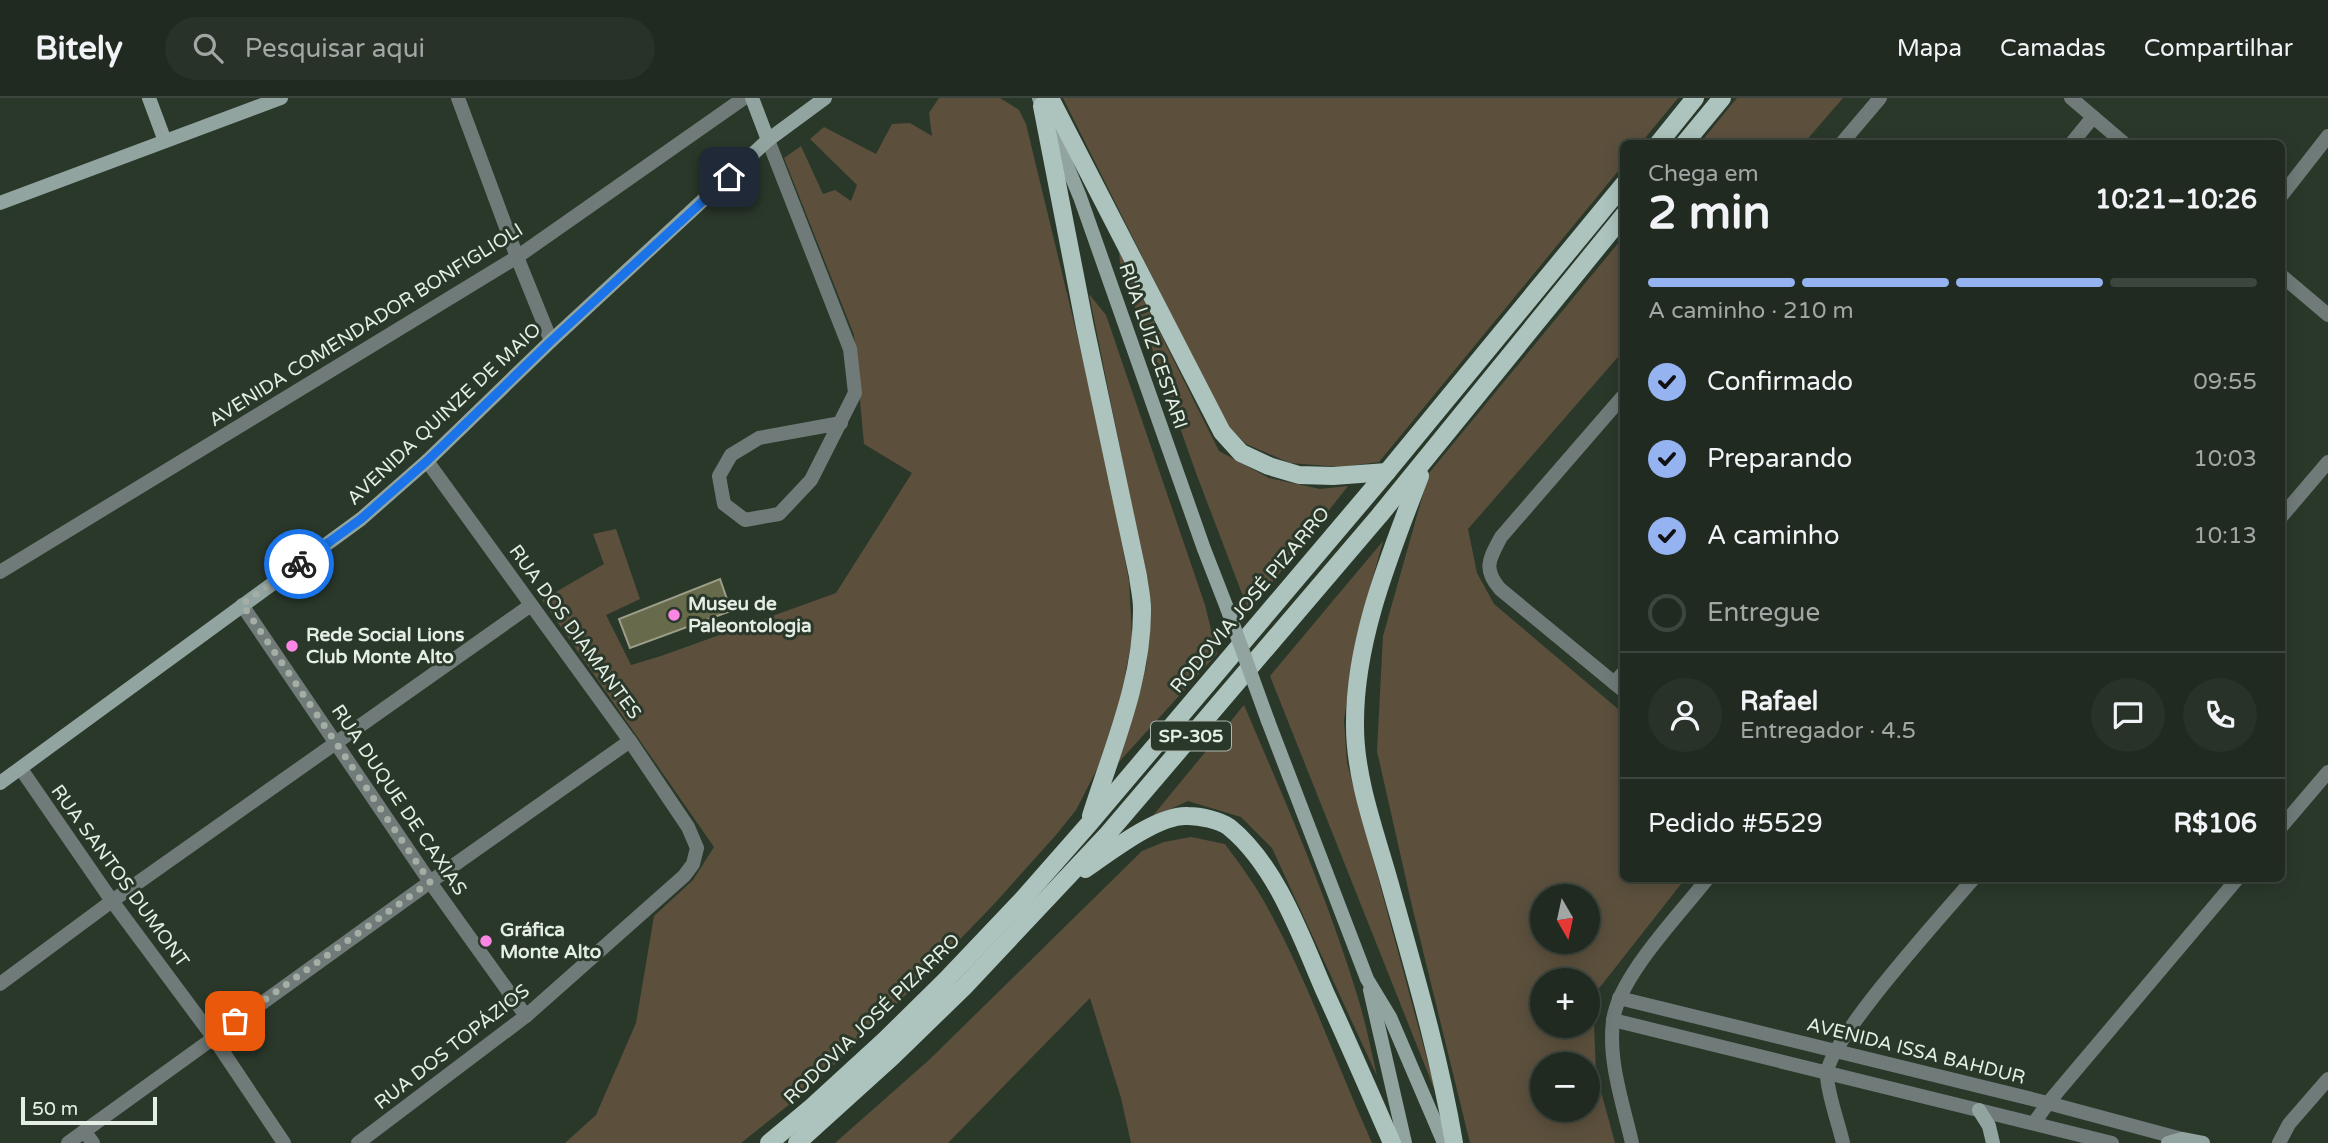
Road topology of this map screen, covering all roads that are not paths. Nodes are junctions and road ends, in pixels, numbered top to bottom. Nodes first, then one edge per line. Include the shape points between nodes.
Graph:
1 (149, 98) edge
2 (281, 98) edge
3 (458, 98) edge
4 (744, 98) edge
5 (752, 98) edge
6 (825, 98) edge
7 (1695, 98) edge
8 (1722, 98) edge
9 (1880, 98) edge
10 (2071, 98) edge
11 (1044, 101) edge
12 (2093, 117) junction
13 (2328, 136) edge
14 (768, 140) junction
15 (1661, 140) edge
16 (1687, 140) edge
17 (1844, 140) edge
18 (2074, 140) edge
19 (2120, 140) edge
20 (165, 141) junction
21 (1620, 189) edge
22 (2285, 191) edge
23 (0, 202) edge
24 (1620, 220) edge
25 (517, 257) junction
26 (2285, 279) edge
27 (2328, 315) edge
28 (551, 341) junction
29 (1620, 400) edge
30 (841, 423) junction
31 (427, 461) junction
32 (1425, 462) junction
33 (2328, 462) edge
34 (1387, 472) junction
35 (2285, 512) edge
36 (0, 572) edge
37 (242, 604) junction
38 (531, 605) junction
39 (1620, 681) edge
40 (630, 741) junction
41 (338, 744) junction
42 (21, 769) junction
43 (2328, 772) edge
44 (0, 783) edge
45 (2285, 822) edge
46 (1088, 825) junction
47 (688, 827) joint
48 (430, 882) junction
49 (1705, 882) edge
50 (1971, 882) edge
51 (2235, 882) edge
52 (1062, 884) junction
53 (112, 901) junction
54 (1367, 979) junction
55 (0, 984) edge
56 (1619, 998) junction
57 (527, 1016) junction
58 (1613, 1020) junction
59 (213, 1037) junction
60 (1835, 1052) junction
61 (1826, 1073) junction
62 (2328, 1079) edge
63 (2048, 1103) junction
64 (1979, 1110) junction
65 (2034, 1123) junction
66 (89, 1137) edge
67 (2175, 1141) edge
68 (68, 1143) edge
69 (285, 1143) edge
70 (358, 1143) edge
71 (769, 1143) edge
72 (797, 1143) edge
73 (1392, 1143) edge
74 (1405, 1143) edge
75 (1444, 1143) edge
76 (1454, 1143) edge
77 (1632, 1143) edge
78 (1843, 1143) edge
79 (1993, 1143) edge
80 (2112, 1143) edge
81 (2203, 1143) edge
82 (2279, 1143) edge

1 - 20 street
2 - 20 street
3 - 25 street
4 - 25 street, AVENIDA COMENDADOR BONFIGLIOLI
5 - 14 street
6 - 14 street, AVENIDA QUINZE DE MAIO
7 - 15 main road
8 - 16 main road
9 - 17 street
10 - 12 street
11 - 34 main road via 1222,432 1241,453 1299,475
11 - 46 main road via 1142,607 1134,683
11 - 54 street, RUA LUIZ CESTARI, bridge via 1200,538
12 - 18 street
12 - 19 street
13 - 22 street
14 - 28 street, AVENIDA QUINZE DE MAIO
14 - 30 street via 850,349 855,393
20 - 23 street
21 - 34 main road, RODOVIA JOSÉ PIZARRO / SP-305
24 - 32 main road, RODOVIA JOSÉ PIZARRO / SP-305
25 - 28 street
25 - 36 street, AVENIDA COMENDADOR BONFIGLIOLI
26 - 27 street
28 - 31 street, AVENIDA QUINZE DE MAIO
29 - 39 street via 1501,537 1489,564 1492,580 1500,589
30 - 30 street via 811,480 779,514 745,520 724,504 719,476 731,455 760,438
31 - 37 street, AVENIDA QUINZE DE MAIO via 361,519
31 - 38 street, RUA DOS DIAMANTES
32 - 52 main road, RODOVIA JOSÉ PIZARRO / SP-305
32 - 76 main road via 1371,615 1354,728 1362,782 1425,1008
33 - 35 street
34 - 46 main road, RODOVIA JOSÉ PIZARRO / SP-305
37 - 41 street, RUA DUQUE DE CAXIAS
37 - 42 street, AVENIDA QUINZE DE MAIO
38 - 40 street, RUA DOS DIAMANTES
38 - 41 street
40 - 47 street, RUA DOS DIAMANTES
40 - 48 street
41 - 48 street, RUA DUQUE DE CAXIAS
41 - 53 street
42 - 44 street, AVENIDA QUINZE DE MAIO
42 - 53 street, RUA SANTOS DUMONT
43 - 45 street
46 - 71 main road, RODOVIA JOSÉ PIZARRO / SP-305 via 921,1006
47 - 57 street, RUA DOS TOPÁZIOS via 697,848 684,876
48 - 57 street, RUA DUQUE DE CAXIAS
48 - 59 street
49 - 56 street
50 - 60 street via 1866,1007
51 - 63 street
52 - 72 main road, RODOVIA JOSÉ PIZARRO / SP-305 via 955,996
52 - 73 main road via 1125,841 1171,819 1186,816 1227,826 1259,859 1287,905
53 - 55 street
53 - 59 street, RUA SANTOS DUMONT
54 - 74 street
54 - 75 street via 1390,1017
56 - 58 street
56 - 60 street, AVENIDA ISSA BAHDUR
57 - 70 street, RUA DOS TOPÁZIOS
58 - 61 street
58 - 77 street via 1615,1073
59 - 66 street
59 - 69 street, RUA SANTOS DUMONT
60 - 61 street
60 - 63 street, AVENIDA ISSA BAHDUR
61 - 64 street
61 - 78 street
62 - 82 street via 2289,1124
63 - 65 street
63 - 67 street, AVENIDA ISSA BAHDUR
64 - 65 street
64 - 79 street
65 - 80 street
66 - 68 street
67 - 81 street, AVENIDA ISSA BAHDUR

